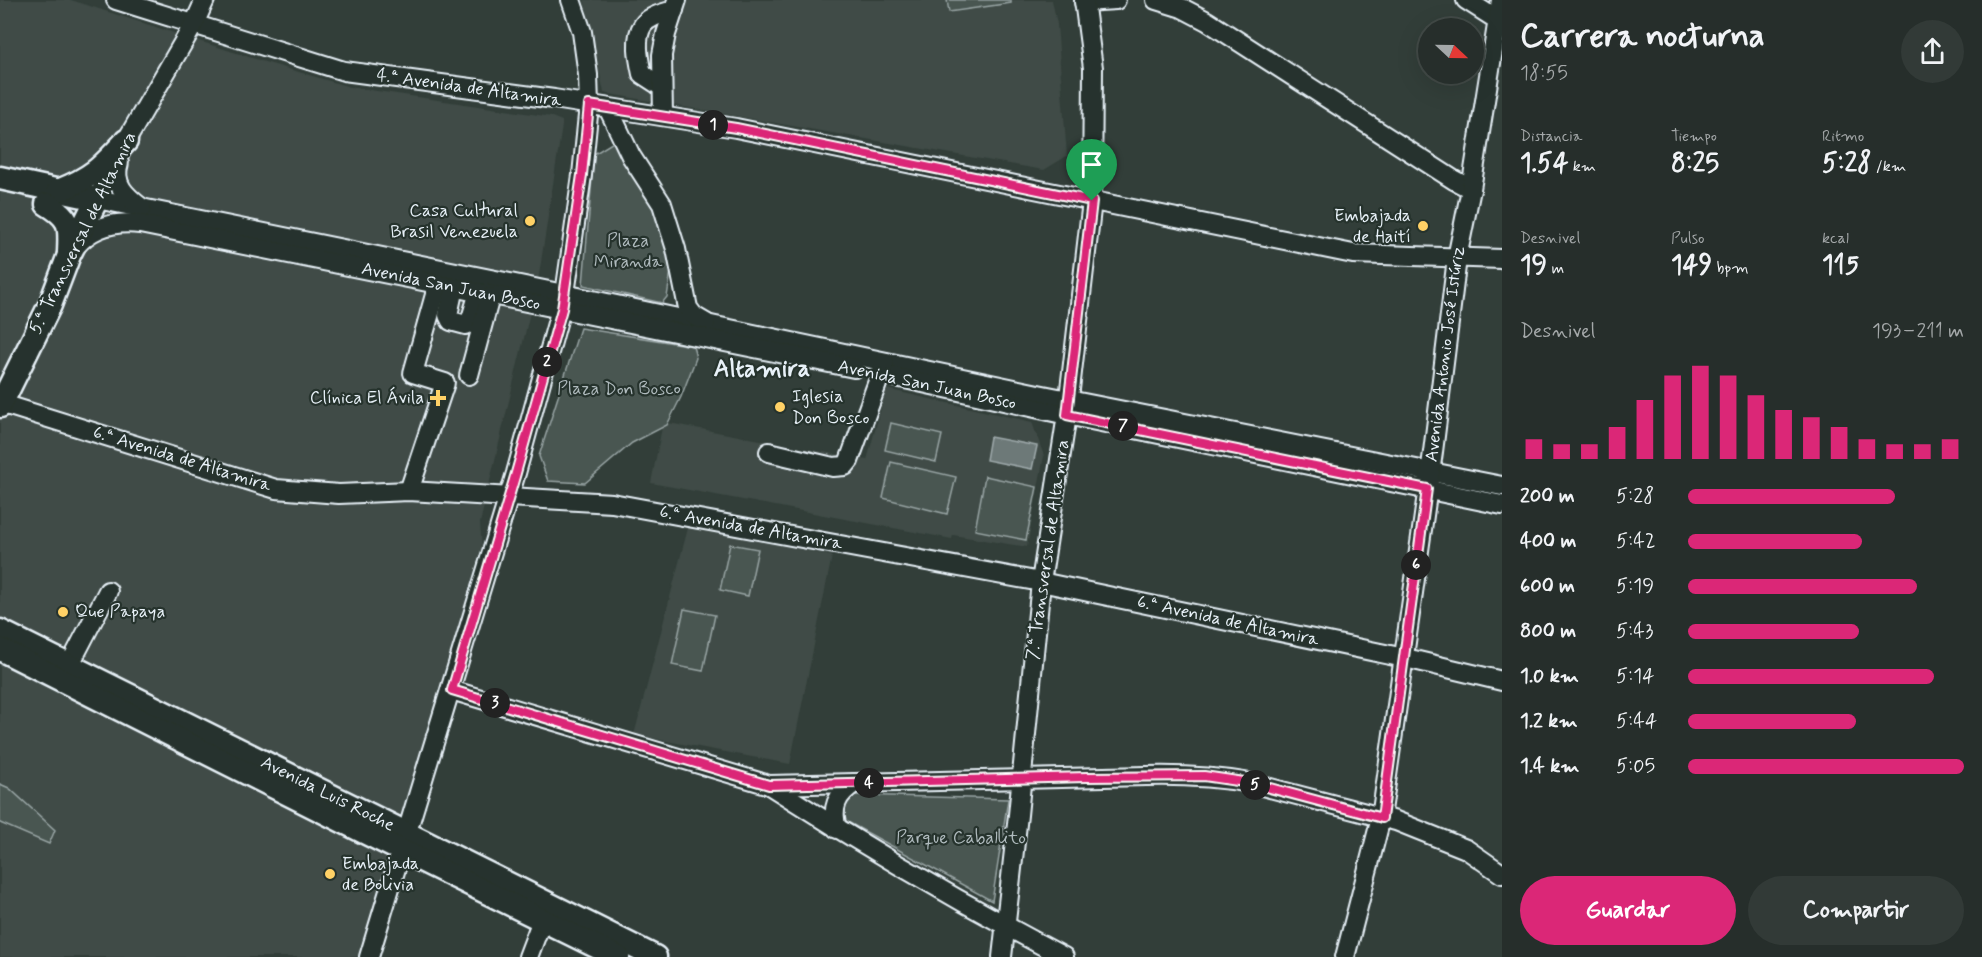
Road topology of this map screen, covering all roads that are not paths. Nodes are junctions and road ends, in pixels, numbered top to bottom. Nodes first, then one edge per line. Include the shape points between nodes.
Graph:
1 (116, 0) edge
2 (205, 0) edge
3 (571, 0) edge
4 (1116, 0) edge
5 (1156, 0) edge
6 (1466, 0) edge
7 (1501, 0) edge
8 (1084, 1) edge
9 (676, 5) edge
10 (1500, 22) edge
11 (194, 24) junction
12 (662, 87) junction
13 (589, 105) junction
14 (608, 108) junction
15 (663, 116) junction
16 (126, 141) junction
17 (0, 178) edge
18 (1471, 189) junction
19 (0, 194) edge
20 (53, 197) junction
21 (1092, 201) junction
22 (101, 206) junction
23 (144, 208) junction
24 (69, 255) junction
25 (1457, 258) junction
26 (1502, 259) edge
27 (446, 285) junction
28 (485, 294) junction
29 (564, 302) junction
30 (710, 326) junction
31 (883, 368) junction
32 (469, 375) dead end
33 (0, 404) edge
34 (1068, 408) junction
35 (769, 452) dead end
36 (1428, 480) junction
37 (1502, 486) edge
38 (409, 491) junction
39 (509, 496) junction
40 (1502, 505) edge
41 (1041, 582) junction
42 (108, 591) dead end
43 (0, 631) edge
44 (0, 649) edge
45 (1404, 659) junction
46 (69, 666) junction
47 (1502, 681) edge
48 (452, 690) junction
49 (1021, 779) junction
50 (855, 783) junction
51 (769, 785) junction
52 (1382, 818) junction
53 (837, 829) junction
54 (404, 842) junction
55 (1502, 874) edge
56 (542, 920) junction
57 (1007, 927) junction
58 (608, 954) edge
59 (369, 957) edge
60 (528, 957) edge
61 (655, 957) edge
62 (1002, 957) edge
63 (1064, 957) edge
64 (1345, 957) edge

1 - 11 street, 4.ª Avenida de Altamira
2 - 11 street, 5.ª Transversal de Altamira
3 - 13 street via 582,32
4 - 8 street
5 - 18 street via 1207,21
6 - 10 street
7 - 10 street, Avenida Antonio José Istúriz
8 - 21 street, 7.ª Transversal de Altamira via 1093,68
9 - 12 street via 662,55
9 - 12 street via 643,25 639,39 642,74
10 - 18 street, Avenida Antonio José Istúriz
11 - 13 street, 4.ª Avenida de Altamira via 344,71
11 - 16 street, 5.ª Transversal de Altamira
12 - 15 street
13 - 14 street, 4.ª Avenida de Altamira
13 - 29 street
14 - 15 street, 4.ª Avenida de Altamira
14 - 30 street via 631,156 662,204 688,308
15 - 21 street, 4.ª Avenida de Altamira
16 - 20 main road via 93,175
16 - 22 street, 5.ª Transversal de Altamira
16 - 23 street, Avenida San Juan Bosco via 117,179 129,198
17 - 20 main road, Avenida San Juan Bosco
18 - 25 street, Avenida Antonio José Istúriz
19 - 20 main road, Avenida San Juan Bosco
20 - 22 main road, Avenida San Juan Bosco
20 - 24 main road via 69,222
21 - 25 street, 4.ª Avenida de Altamira via 1353,254
21 - 34 street, 7.ª Transversal de Altamira
22 - 23 street, Avenida San Juan Bosco
22 - 24 main road, 5.ª Transversal de Altamira
23 - 29 street, Avenida San Juan Bosco
24 - 27 street, Avenida San Juan Bosco via 97,230 124,222
24 - 33 main road, 5.ª Transversal de Altamira via 50,305
25 - 26 street, 4.ª Avenida de Altamira
25 - 36 street, Avenida Antonio José Istúriz
27 - 28 street, Avenida San Juan Bosco
27 - 28 street via 448,315 451,321 465,326
27 - 38 street via 413,374 445,382
28 - 29 street, Avenida San Juan Bosco
28 - 32 street
29 - 30 street, Avenida San Juan Bosco
29 - 31 street, Avenida San Juan Bosco
29 - 39 street
30 - 31 street, Avenida San Juan Bosco
31 - 34 street, Avenida San Juan Bosco
31 - 35 street via 845,466 833,467
33 - 38 street, 6.ª Avenida de Altamira via 276,489 339,494
34 - 36 street, Avenida San Juan Bosco
34 - 41 street, 7.ª Transversal de Altamira
36 - 37 street, Avenida San Juan Bosco
36 - 40 street, Avenida San Juan Bosco
36 - 45 street, Avenida Antonio José Istúriz
38 - 39 street, 6.ª Avenida de Altamira
39 - 41 street, 6.ª Avenida de Altamira via 612,502
39 - 48 street
41 - 45 street, 6.ª Avenida de Altamira
41 - 49 street, 7.ª Transversal de Altamira
42 - 46 street
43 - 46 main road, Avenida Luis Roche
44 - 54 main road, Avenida Luis Roche via 87,694
45 - 47 street, 6.ª Avenida de Altamira
45 - 52 street, Avenida Antonio José Istúriz
46 - 54 main road, Avenida Luis Roche
48 - 51 street
48 - 54 street
49 - 50 street
49 - 52 street via 1204,776 1251,783
49 - 57 street, 7.ª Transversal de Altamira
50 - 51 street
50 - 53 street via 842,793 835,806
51 - 53 street
52 - 55 street via 1466,849
52 - 64 street, Avenida Antonio José Istúriz
53 - 57 street
54 - 56 main road, Avenida Luis Roche
54 - 59 street
54 - 61 main road, Avenida Luis Roche
56 - 58 main road, Avenida Luis Roche
56 - 60 street
57 - 62 street, 7.ª Transversal de Altamira
57 - 63 street

